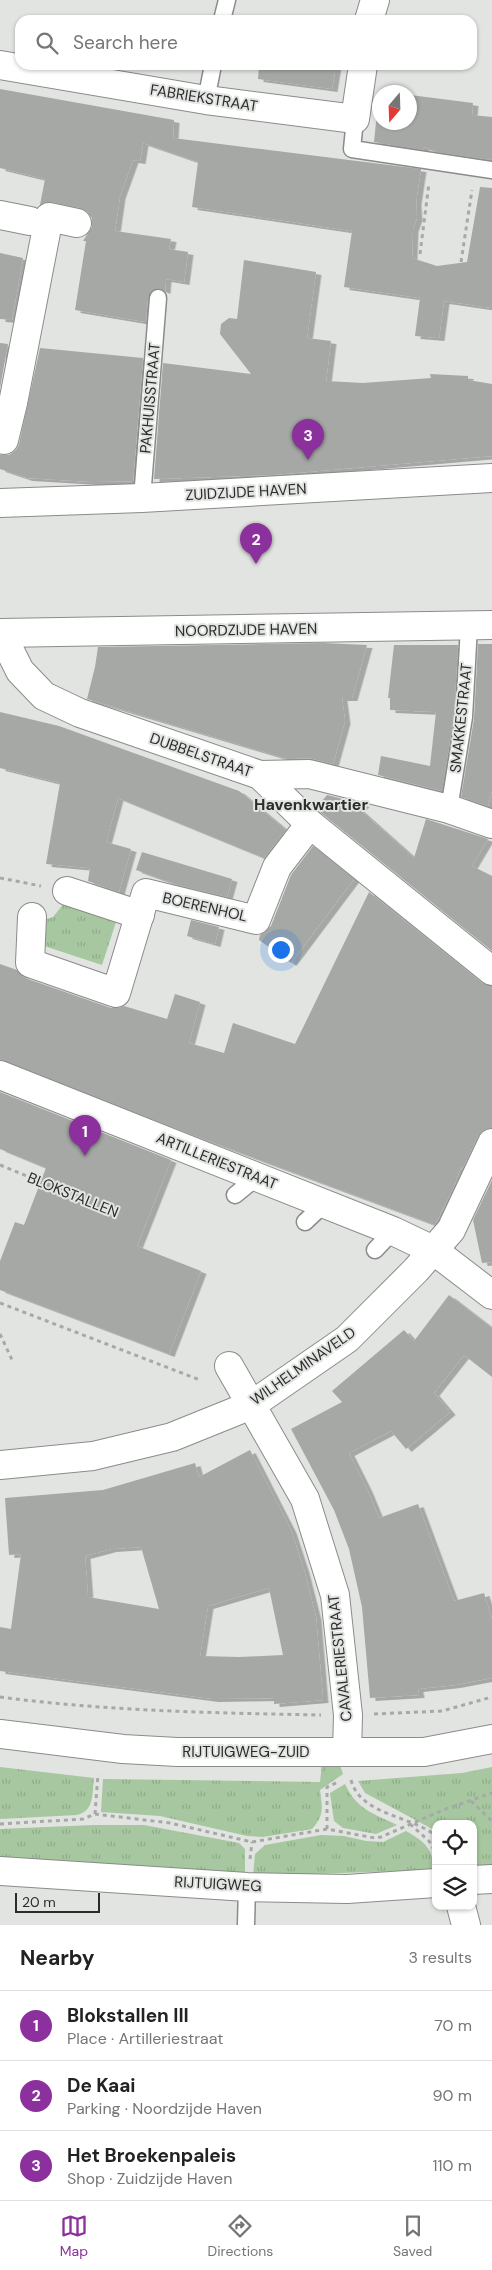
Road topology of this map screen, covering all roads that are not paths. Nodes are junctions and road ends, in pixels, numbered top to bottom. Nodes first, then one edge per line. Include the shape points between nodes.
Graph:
1 (227, 0) edge
2 (375, 0) edge
3 (223, 15) edge
4 (370, 15) edge
5 (0, 65) edge
6 (15, 68) edge
7 (29, 70) edge
8 (212, 70) edge
9 (362, 70) edge
10 (206, 100) junction
11 (356, 119) junction
12 (492, 170) edge
13 (0, 215) edge
14 (30, 221) dead end
15 (77, 223) dead end
16 (158, 298) dead end
17 (4, 440) dead end
18 (492, 478) edge
19 (142, 498) junction
20 (0, 503) edge
21 (481, 626) edge
22 (0, 632) edge
23 (260, 775) junction
24 (449, 809) junction
25 (310, 824) junction
26 (492, 824) edge
27 (67, 891) dead end
28 (140, 915) junction
29 (32, 917) dead end
30 (492, 970) edge
31 (0, 1075) edge
32 (492, 1144) edge
33 (257, 1177) junction
34 (235, 1195) dead end
35 (324, 1204) junction
36 (305, 1222) dead end
37 (433, 1250) junction
38 (492, 1295) edge
39 (229, 1366) dead end
40 (251, 1404) junction
41 (0, 1465) edge
42 (0, 1734) edge
43 (492, 1739) edge
44 (349, 1764) junction
45 (0, 1871) edge
46 (492, 1879) edge
47 (477, 1880) edge
48 (432, 1882) edge
49 (247, 1887) junction
50 (462, 1910) edge
51 (246, 1925) edge
52 (466, 1925) edge

1 - 3 lane
2 - 4 street
5 - 6 street, FABRIEKSTRAAT
7 - 10 street, FABRIEKSTRAAT
8 - 10 lane
9 - 11 street
10 - 11 street, FABRIEKSTRAAT
11 - 12 lane via 352,148
13 - 14 street
15 - 17 street via 49,217
16 - 19 lane, PAKHUISSTRAAT
18 - 19 street, ZUIDZIJDE HAVEN
19 - 20 street, ZUIDZIJDE HAVEN
21 - 22 street, NOORDZIJDE HAVEN
21 - 24 lane, SMAKKESTRAAT
22 - 23 street, DUBBELSTRAAT via 20,671 44,696 80,713
23 - 24 street via 309,774
23 - 25 street, DUBBELSTRAAT
24 - 26 street
25 - 28 street, BOERENHOL via 277,868 256,920 146,893
25 - 30 street, DUBBELSTRAAT
27 - 28 street
28 - 29 street, BOERENHOL via 116,993 30,963
31 - 33 street, ARTILLERIESTRAAT
32 - 37 street, WILHELMINAVELD via 450,1230
33 - 34 lane
33 - 35 street, ARTILLERIESTRAAT
35 - 36 lane
35 - 37 street, ARTILLERIESTRAAT via 384,1240
37 - 38 street, ARTILLERIESTRAAT
37 - 40 street, WILHELMINAVELD via 347,1339
39 - 40 street, CAVALERIESTRAAT
40 - 41 street, WILHELMINAVELD via 172,1437 93,1456
40 - 44 street, CAVALERIESTRAAT via 305,1499 335,1595 348,1715
42 - 44 street, RIJTUIGWEG-ZUID via 101,1747
43 - 44 street, RIJTUIGWEG-ZUID
45 - 49 street, RIJTUIGWEG
46 - 47 street
48 - 49 street, RIJTUIGWEG via 347,1889
49 - 51 lane
50 - 52 street

